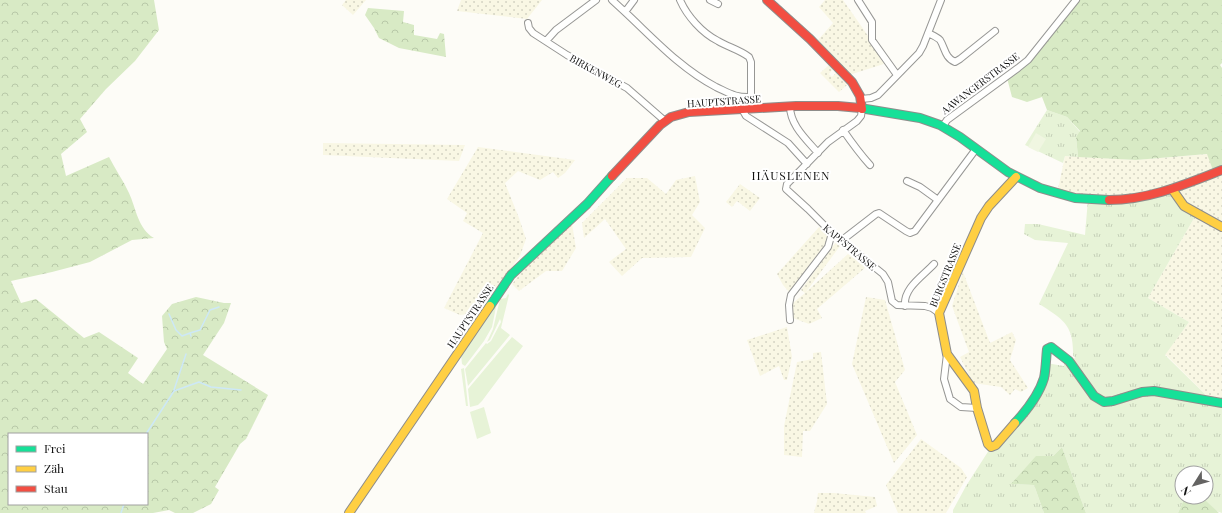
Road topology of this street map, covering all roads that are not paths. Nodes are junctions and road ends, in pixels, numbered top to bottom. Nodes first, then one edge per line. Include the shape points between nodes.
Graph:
1 (596, 0) edge
2 (612, 0) edge
3 (634, 0) edge
4 (680, 0) edge
5 (710, 0) edge
6 (767, 0) edge
7 (858, 0) edge
8 (941, 0) edge
9 (1076, 0) edge
10 (718, 4) dead end
11 (625, 12) junction
12 (528, 23) dead end
13 (995, 31) dead end
14 (928, 33) junction
15 (546, 41) junction
16 (898, 75) junction
17 (751, 97) junction
18 (861, 100) junction
19 (790, 106) junction
20 (742, 109) junction
21 (751, 109) junction
22 (862, 109) junction
23 (665, 121) junction
24 (943, 126) junction
25 (843, 130) junction
26 (976, 149) junction
27 (818, 153) junction
28 (807, 164) junction
29 (870, 165) dead end
30 (1222, 170) edge
31 (1016, 177) junction
32 (907, 181) dead end
33 (1172, 188) junction
34 (938, 200) junction
35 (1222, 227) edge
36 (832, 233) junction
37 (841, 240) junction
38 (934, 264) dead end
39 (905, 306) junction
40 (940, 313) junction
41 (790, 320) dead end
42 (947, 354) junction
43 (1222, 403) edge
44 (977, 408) junction
45 (349, 513) edge

1 - 15 street via 556,30
2 - 11 street
3 - 11 street
4 - 17 street via 684,10 716,41 749,57
5 - 10 street
6 - 18 street via 842,72 856,88
7 - 16 street via 872,22 872,40
8 - 14 street
9 - 24 street, AAWANGERSTRASSE via 1028,60 947,120
11 - 17 street via 688,70 733,95
12 - 15 street, BIRKENWEG via 533,33
13 - 14 street via 955,62 950,59 938,38
14 - 16 street via 919,53
15 - 23 street, BIRKENWEG via 627,88
16 - 18 street via 876,96
17 - 21 street
18 - 22 street
19 - 21 street, HAUPTSTRASSE
19 - 22 street, HAUPTSTRASSE
19 - 27 street via 795,125
20 - 21 street, HAUPTSTRASSE
20 - 23 street, HAUPTSTRASSE via 689,112
20 - 28 street via 746,116 788,143
22 - 24 street, HAUPTSTRASSE via 923,119
22 - 25 street via 859,118
23 - 45 street, HAUPTSTRASSE via 587,204 511,275
24 - 26 street, HAUPTSTRASSE
25 - 27 street
25 - 29 street
26 - 31 street, HAUPTSTRASSE
26 - 34 street
27 - 28 street
28 - 36 street, KAPFSTRASSE via 787,184 786,190
30 - 33 street
31 - 33 street, HAUPTSTRASSE via 1055,193 1088,200 1128,199
31 - 40 street, BURGSTRASSE via 981,218
32 - 34 street via 920,186
33 - 35 street via 1184,206
34 - 37 street via 912,233 879,213
36 - 37 street, KAPFSTRASSE
36 - 41 street via 828,247 791,295
37 - 39 street, KAPFSTRASSE via 883,274 888,282 892,301
38 - 39 street via 906,294
39 - 40 street via 925,306
40 - 42 street, BURGSTRASSE
42 - 44 street, BURGSTRASSE via 974,391
42 - 44 street via 944,379 950,398 961,407
43 - 44 street, BURGSTRASSE via 1154,391 1104,402 1094,396 1065,356 1051,347 1047,349 1044,377 1038,390 1027,409 996,446 991,447 988,444

